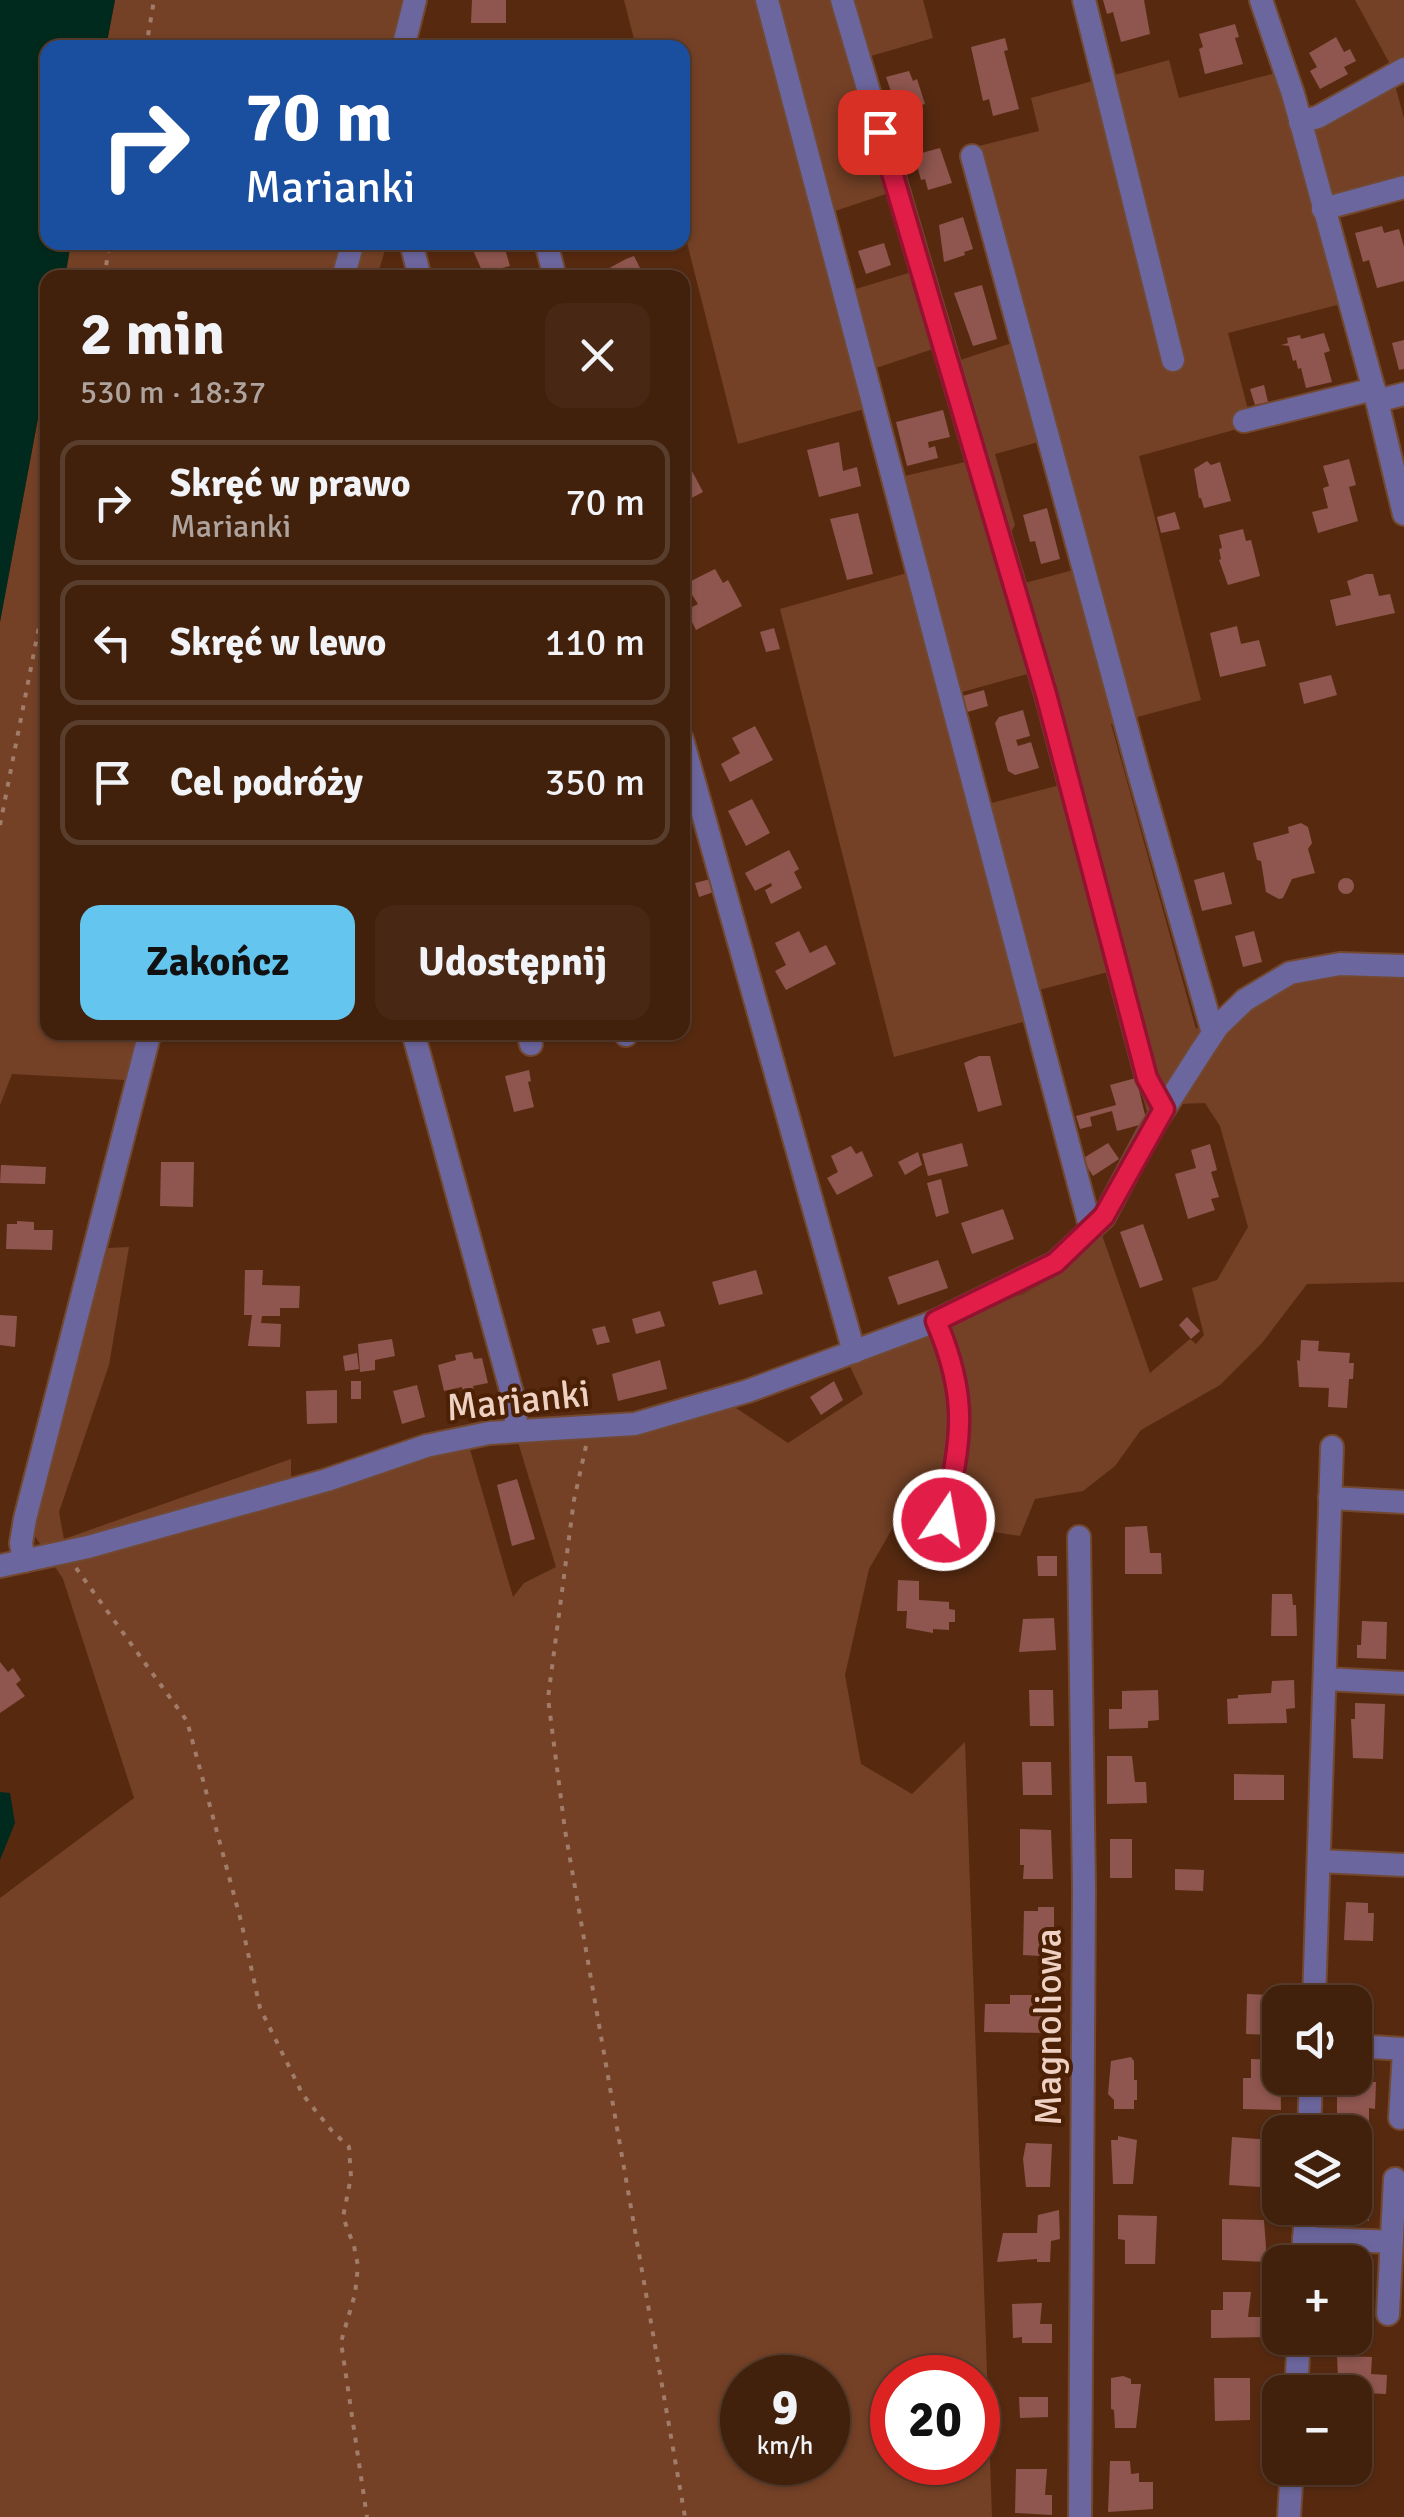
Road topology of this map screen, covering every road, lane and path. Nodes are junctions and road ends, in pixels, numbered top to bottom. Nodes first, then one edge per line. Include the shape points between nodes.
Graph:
1 (154, 0) edge
2 (415, 0) edge
3 (767, 0) edge
4 (842, 0) edge
5 (1084, 0) edge
6 (1260, 0) edge
7 (147, 40) edge
8 (405, 40) edge
9 (1404, 70) edge
10 (1300, 122) junction
11 (972, 156) dead end
12 (1404, 187) edge
13 (1323, 209) junction
14 (1173, 360) dead end
15 (1404, 394) edge
16 (1375, 395) junction
17 (1244, 422) dead end
18 (1404, 512) edge
19 (40, 622) edge
20 (690, 768) edge
21 (0, 826) edge
22 (1404, 966) edge
23 (1213, 1034) junction
24 (148, 1040) edge
25 (415, 1040) edge
26 (1164, 1109) junction
27 (1091, 1230) junction
28 (936, 1321) junction
29 (854, 1352) junction
30 (590, 1427) junction
31 (517, 1432) junction
32 (1332, 1447) dead end
33 (1330, 1498) junction
34 (1404, 1502) edge
35 (944, 1520) dead end
36 (1079, 1537) dead end
37 (64, 1552) junction
38 (24, 1561) junction
39 (0, 1566) edge
40 (1325, 1679) junction
41 (1404, 1684) edge
42 (1320, 1861) junction
43 (1404, 1865) edge
44 (1315, 1985) edge
45 (1372, 2047) edge
46 (1404, 2050) edge
47 (1400, 2118) dead end
48 (1395, 2179) dead end
49 (1305, 2225) edge
50 (1304, 2238) junction
51 (1392, 2242) junction
52 (1304, 2245) edge
53 (1388, 2314) dead end
54 (1291, 2485) edge
55 (367, 2517) edge
56 (686, 2517) edge
57 (1080, 2517) edge
58 (1289, 2517) edge

1 - 7 path
2 - 8 street
3 - 27 street
4 - 26 street via 1046,694 1147,1078
5 - 14 street
6 - 10 street
9 - 10 street
10 - 13 street
11 - 23 street
12 - 13 street
13 - 16 street
15 - 16 street
16 - 17 street
16 - 18 street
19 - 21 path
20 - 29 street
22 - 23 street, Marianki via 1340,964 1290,973 1245,1000
23 - 26 street, Marianki
24 - 38 street via 25,1519
25 - 31 street via 513,1396
26 - 27 street, Marianki
27 - 28 street, Marianki via 1055,1263
28 - 29 street, Marianki
28 - 35 street via 954,1360 961,1414
29 - 30 street, Marianki via 635,1424
30 - 31 street, Marianki
30 - 56 path via 548,1698 565,1830
31 - 37 street, Marianki via 426,1446
32 - 33 street
33 - 34 street
33 - 40 street
36 - 57 street, Magnoliowa
37 - 38 street, Marianki
37 - 55 path via 187,1721 260,2008 303,2095 349,2146 343,2217 358,2266 341,2342
38 - 39 street, Marianki
40 - 41 street
40 - 42 street
42 - 43 street
42 - 44 street
45 - 46 street
46 - 47 street
48 - 51 street
49 - 50 street
50 - 51 street
50 - 52 street
51 - 53 street
54 - 58 street

